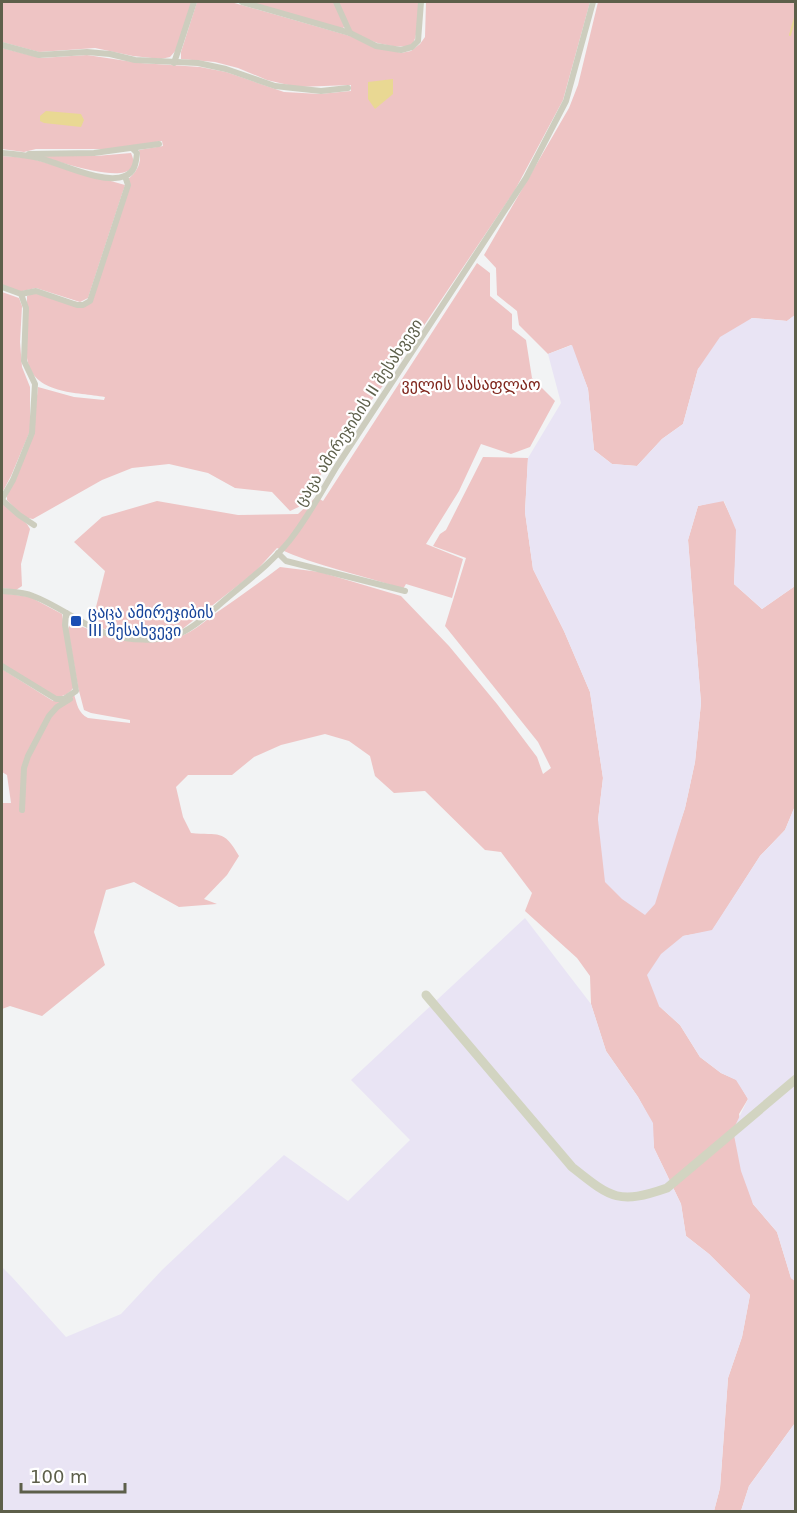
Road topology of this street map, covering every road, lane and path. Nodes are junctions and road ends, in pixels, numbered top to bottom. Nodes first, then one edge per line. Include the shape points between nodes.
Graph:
1 (195, 2) edge
2 (242, 2) edge
3 (336, 2) edge
4 (421, 2) edge
5 (593, 2) edge
6 (350, 33) junction
7 (2, 45) edge
8 (174, 63) junction
9 (348, 88) dead end
10 (159, 144) dead end
11 (133, 149) junction
12 (2, 153) edge
13 (22, 155) junction
14 (125, 176) junction
15 (2, 287) edge
16 (21, 294) junction
17 (2, 500) edge
18 (34, 525) dead end
19 (278, 553) junction
20 (2, 591) edge
21 (405, 591) dead end
22 (66, 613) junction
23 (2, 666) edge
24 (76, 691) junction
25 (22, 810) dead end
26 (426, 995) dead end
27 (795, 1079) edge

1 - 8 street
2 - 6 street
3 - 6 street
4 - 6 street via 418,41 412,47 401,50 376,46
5 - 19 street, ცაცა ამირეჯიბის II შესახვევი via 566,100 525,178 310,511
7 - 8 street via 39,55 87,52
8 - 9 street via 226,69 285,87 321,91
10 - 11 street
11 - 13 street
11 - 14 street via 137,153 136,164
12 - 13 street
13 - 14 street via 109,179
14 - 16 street via 128,185 90,301 77,305 36,291
15 - 16 street
16 - 17 street via 26,308 24,361 34,384 32,433
17 - 18 street
19 - 21 street via 286,561
19 - 22 street, ცაცა ამირეჯიბის II შესახვევი via 198,622 175,636 112,636
20 - 22 street, ცაცა ამირეჯიბის II შესახვევი via 24,593
22 - 24 street
23 - 24 street via 56,699
24 - 25 street via 49,716 28,756
26 - 27 street via 572,1167 599,1189 618,1197 641,1197 667,1188

